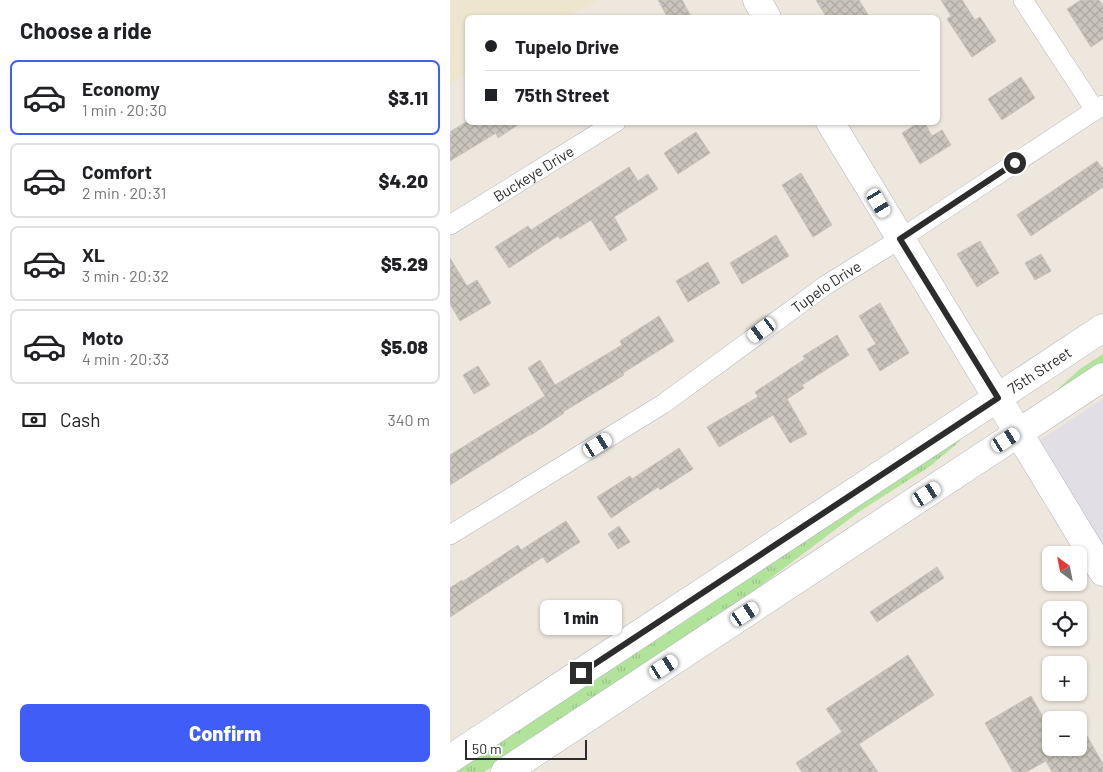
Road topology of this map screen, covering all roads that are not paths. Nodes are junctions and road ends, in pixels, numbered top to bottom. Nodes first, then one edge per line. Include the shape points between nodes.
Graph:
1 (757, 0) edge
2 (1023, 0) edge
3 (765, 15) edge
4 (1099, 108) edge
5 (611, 125) edge
6 (832, 125) edge
7 (450, 225) edge
8 (900, 239) junction
9 (1103, 328) edge
10 (1103, 377) edge
11 (998, 398) junction
12 (1019, 433) junction
13 (450, 535) edge
14 (1103, 572) edge
15 (450, 759) edge
16 (505, 772) edge

1 - 3 main road
2 - 4 street
4 - 8 street, Tupelo Drive
5 - 7 street, Buckeye Drive
6 - 8 main road
8 - 11 main road
8 - 13 street, Tupelo Drive via 826,284 663,404
9 - 11 main road, 75th Street
10 - 12 main road
11 - 12 main road
11 - 15 main road, 75th Street
12 - 14 main road
12 - 16 main road

